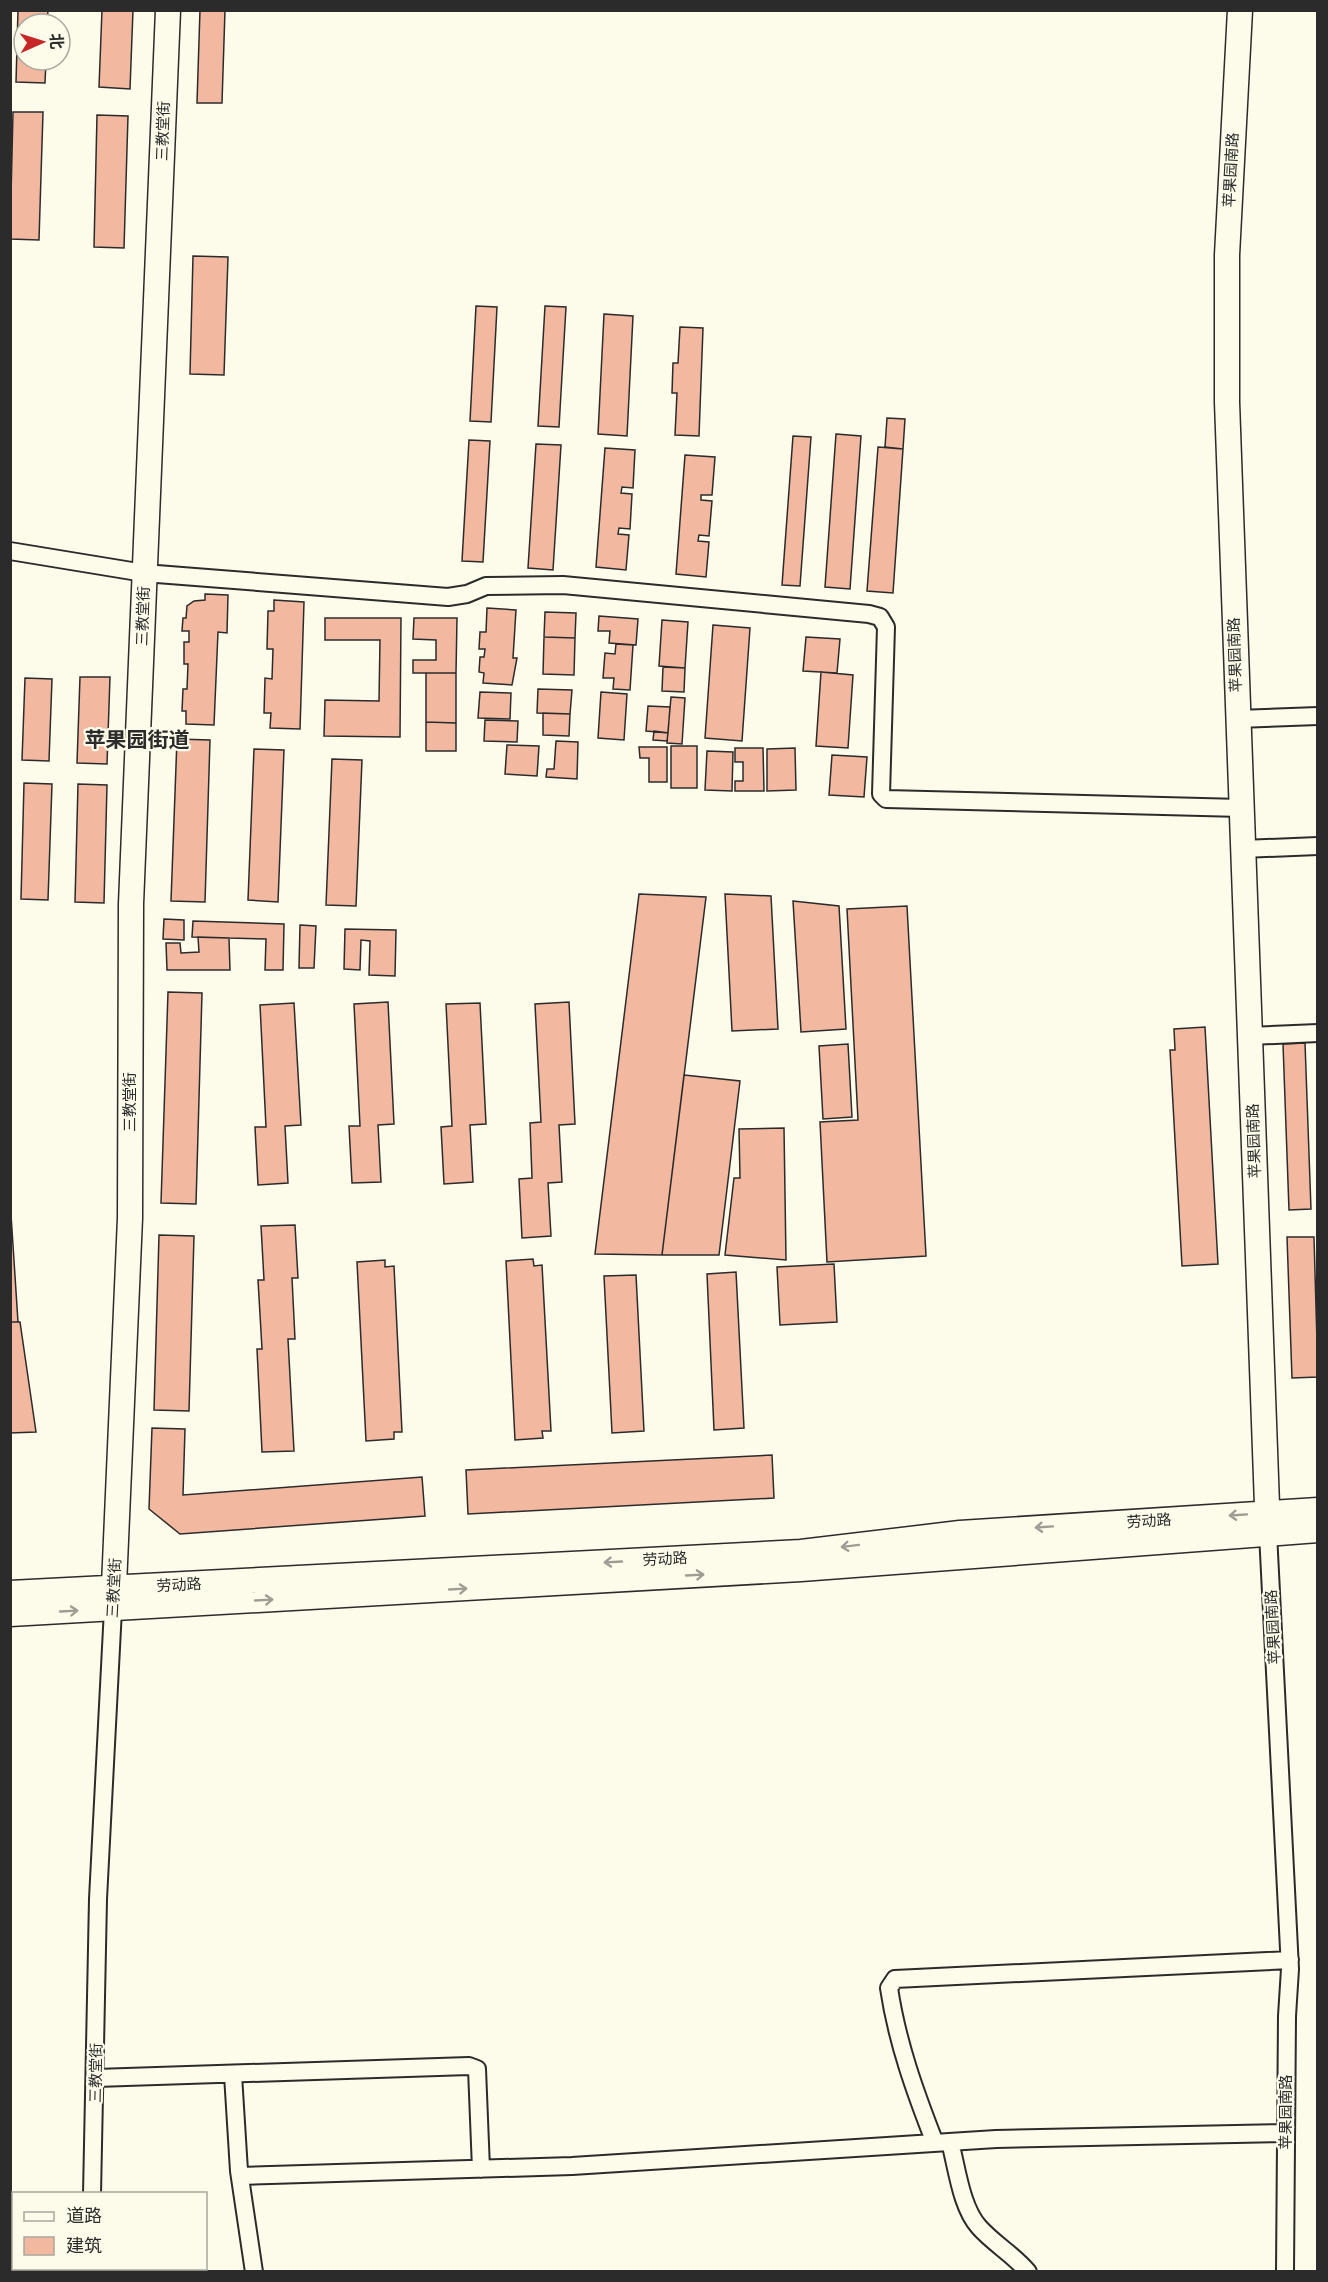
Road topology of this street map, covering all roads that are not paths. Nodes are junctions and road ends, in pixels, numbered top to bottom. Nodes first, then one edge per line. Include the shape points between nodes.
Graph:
1 (168, 10) edge
2 (1240, 10) edge
3 (10, 551) edge
4 (144, 573) junction
5 (1317, 716) edge
6 (1237, 719) junction
7 (1241, 808) junction
8 (1317, 846) edge
9 (1242, 849) junction
10 (1317, 1033) edge
11 (1250, 1036) junction
12 (1317, 1510) edge
13 (1267, 1523) junction
14 (1317, 1530) edge
15 (10, 1593) edge
16 (113, 1599) junction
17 (10, 1614) edge
18 (1290, 1960) junction
19 (233, 2075) junction
20 (96, 2078) junction
21 (1286, 2133) junction
22 (943, 2143) junction
23 (481, 2169) junction
24 (240, 2176) junction
25 (92, 2192) edge
26 (254, 2271) edge
27 (1028, 2271) edge
28 (1285, 2271) edge

1 - 4 street, 三教堂街
2 - 6 street, 苹果园南路 via 1227,255
3 - 4 street
4 - 7 street via 448,597 486,586 564,585 880,616 886,627 881,794 885,799
4 - 16 street, 三教堂街 via 131,904 130,1218
5 - 6 street
6 - 7 street, 苹果园南路
7 - 9 street, 苹果园南路
8 - 9 street
9 - 11 street, 苹果园南路
10 - 11 street
11 - 13 street, 苹果园南路
12 - 13 street, 劳动路
13 - 14 street, 劳动路
13 - 16 street, 劳动路 via 960,1533 801,1552
13 - 18 street, 苹果园南路
15 - 16 street, 劳动路
17 -> 16 street, 劳动路
16 - 20 street, 三教堂街 via 98,1899
18 - 21 street, 苹果园南路
18 - 22 street via 895,1979 889,1988 910,2082
19 - 20 street
19 - 23 street via 469,2066 477,2069
19 - 24 street
20 - 25 street, 三教堂街
21 - 22 street
21 - 28 street, 苹果园南路
22 - 23 street
22 - 27 street via 978,2227
23 - 24 street
24 - 26 street

